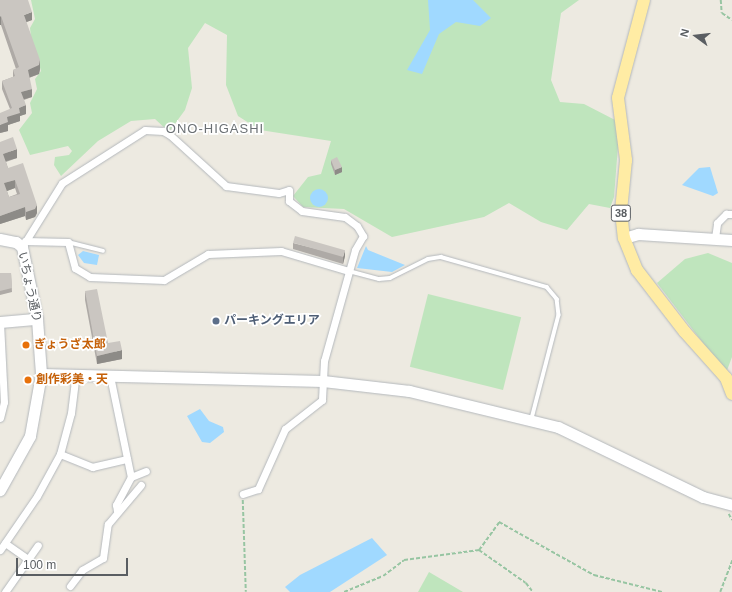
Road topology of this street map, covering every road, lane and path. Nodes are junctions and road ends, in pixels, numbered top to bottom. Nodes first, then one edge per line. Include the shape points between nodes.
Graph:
1 (644, 0) edge
2 (721, 0) edge
3 (732, 20) edge
4 (732, 214) edge
5 (624, 238) junction
6 (715, 238) junction
7 (0, 239) edge
8 (732, 240) edge
9 (68, 242) junction
10 (24, 244) junction
11 (103, 251) dead end
12 (349, 271) junction
13 (37, 319) junction
14 (0, 322) edge
15 (41, 374) junction
16 (76, 375) junction
17 (110, 376) junction
18 (2, 379) edge
19 (323, 381) junction
20 (732, 394) edge
21 (0, 418) edge
22 (532, 419) junction
23 (60, 454) junction
24 (127, 459) junction
25 (146, 470) dead end
26 (4, 475) edge
27 (131, 477) junction
28 (141, 485) dead end
29 (0, 490) edge
30 (243, 494) joint
31 (732, 505) edge
32 (117, 511) junction
33 (5, 543) junction
34 (38, 545) dead end
35 (0, 550) edge
36 (478, 550) junction
37 (28, 559) junction
38 (732, 560) edge
39 (70, 586) dead end
40 (4, 592) edge
41 (246, 592) edge
42 (344, 592) edge
43 (533, 592) edge
44 (662, 592) edge
45 (720, 592) edge

1 - 5 main road, 38 via 618,98 626,160 621,211
2 - 3 path via 722,13
4 - 6 street via 726,214 718,223
5 - 6 street via 638,234
5 - 20 main road, 38 via 637,270 685,332 726,378
6 - 8 street
7 - 10 street, いちょう通り
9 - 10 street
9 - 11 lane
9 - 12 street via 75,268 90,277 164,280 208,254 281,252
10 - 12 street via 62,183 132,136 145,130 163,131 226,186 279,194 290,190 289,201 302,211 352,221 363,236
10 - 13 street, いちょう通り
12 - 19 street via 324,361
12 - 22 lane via 379,279 390,278 428,259 441,257 547,287 557,299 559,315
13 - 14 street
13 - 15 street, いちょう通り
14 - 18 street
15 - 16 street
15 - 26 street, いちょう通り via 30,436
16 - 17 street
16 - 23 street via 71,413
17 - 19 street
17 - 24 street
18 - 21 street via 4,402
19 - 22 street via 409,391
19 - 30 street via 322,400 285,429 258,489
22 - 31 street via 558,428 703,497
23 - 24 street via 92,466
23 - 33 street
24 - 27 street
25 - 27 street
26 - 29 street, いちょう通り
27 - 32 street via 116,505
28 - 32 street
30 - 41 path
32 - 39 street via 108,524 104,558 82,570
33 - 35 street
33 - 37 street
34 - 37 street
36 - 42 path via 404,560 382,576
36 - 43 path via 526,583
36 - 44 path via 494,524 503,523 594,575
37 - 40 street
38 - 45 path

